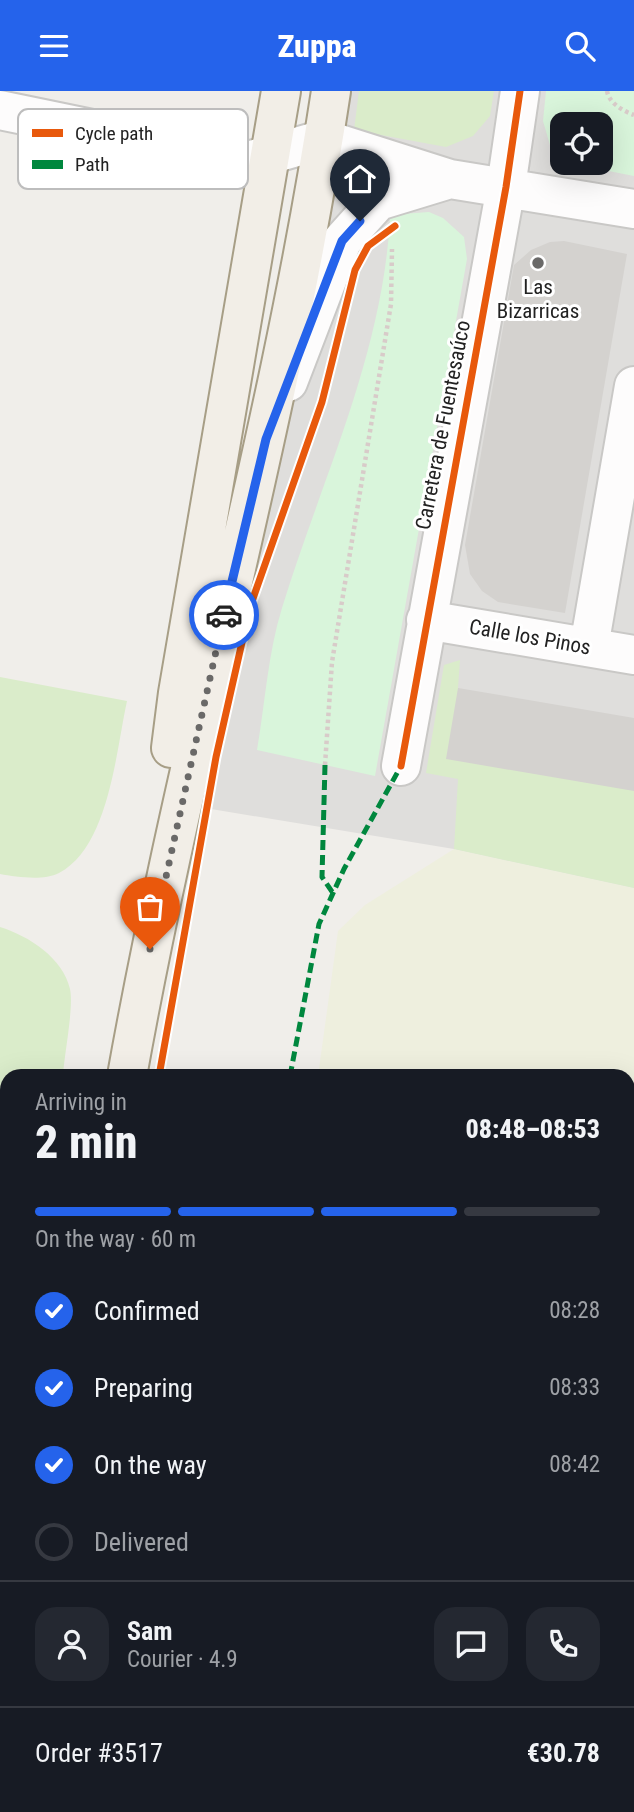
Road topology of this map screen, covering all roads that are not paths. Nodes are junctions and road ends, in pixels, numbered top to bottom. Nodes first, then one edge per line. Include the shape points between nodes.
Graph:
1 (281, 91) edge
2 (309, 91) edge
3 (331, 91) edge
4 (520, 91) edge
5 (0, 110) edge
6 (18, 114) edge
7 (324, 139) junction
8 (269, 155) junction
9 (248, 160) edge
10 (450, 179) junction
11 (506, 187) junction
12 (634, 209) edge
13 (293, 296) junction
14 (634, 386) edge
15 (266, 439) junction
16 (426, 620) junction
17 (589, 647) junction
18 (634, 655) edge
19 (401, 766) dead end
20 (150, 949) junction
21 (128, 1069) edge

1 - 8 main road
2 - 7 main road via 307,101
3 - 7 main road
4 - 11 street, Carretera de Fuentesaúco
5 - 6 street
7 - 8 street
7 - 10 street
7 - 13 main road
8 - 9 street
8 - 13 main road via 286,177 281,207
8 - 20 main road via 177,693
10 - 11 street
10 - 15 street via 378,201 342,241
11 - 12 street
11 - 16 street, Carretera de Fuentesaúco
13 - 15 main road
14 - 17 street
15 - 20 main road
16 - 17 street, Calle los Pinos
16 - 19 street, Carretera de Fuentesaúco
17 - 18 street, Calle los Pinos
20 - 21 main road

